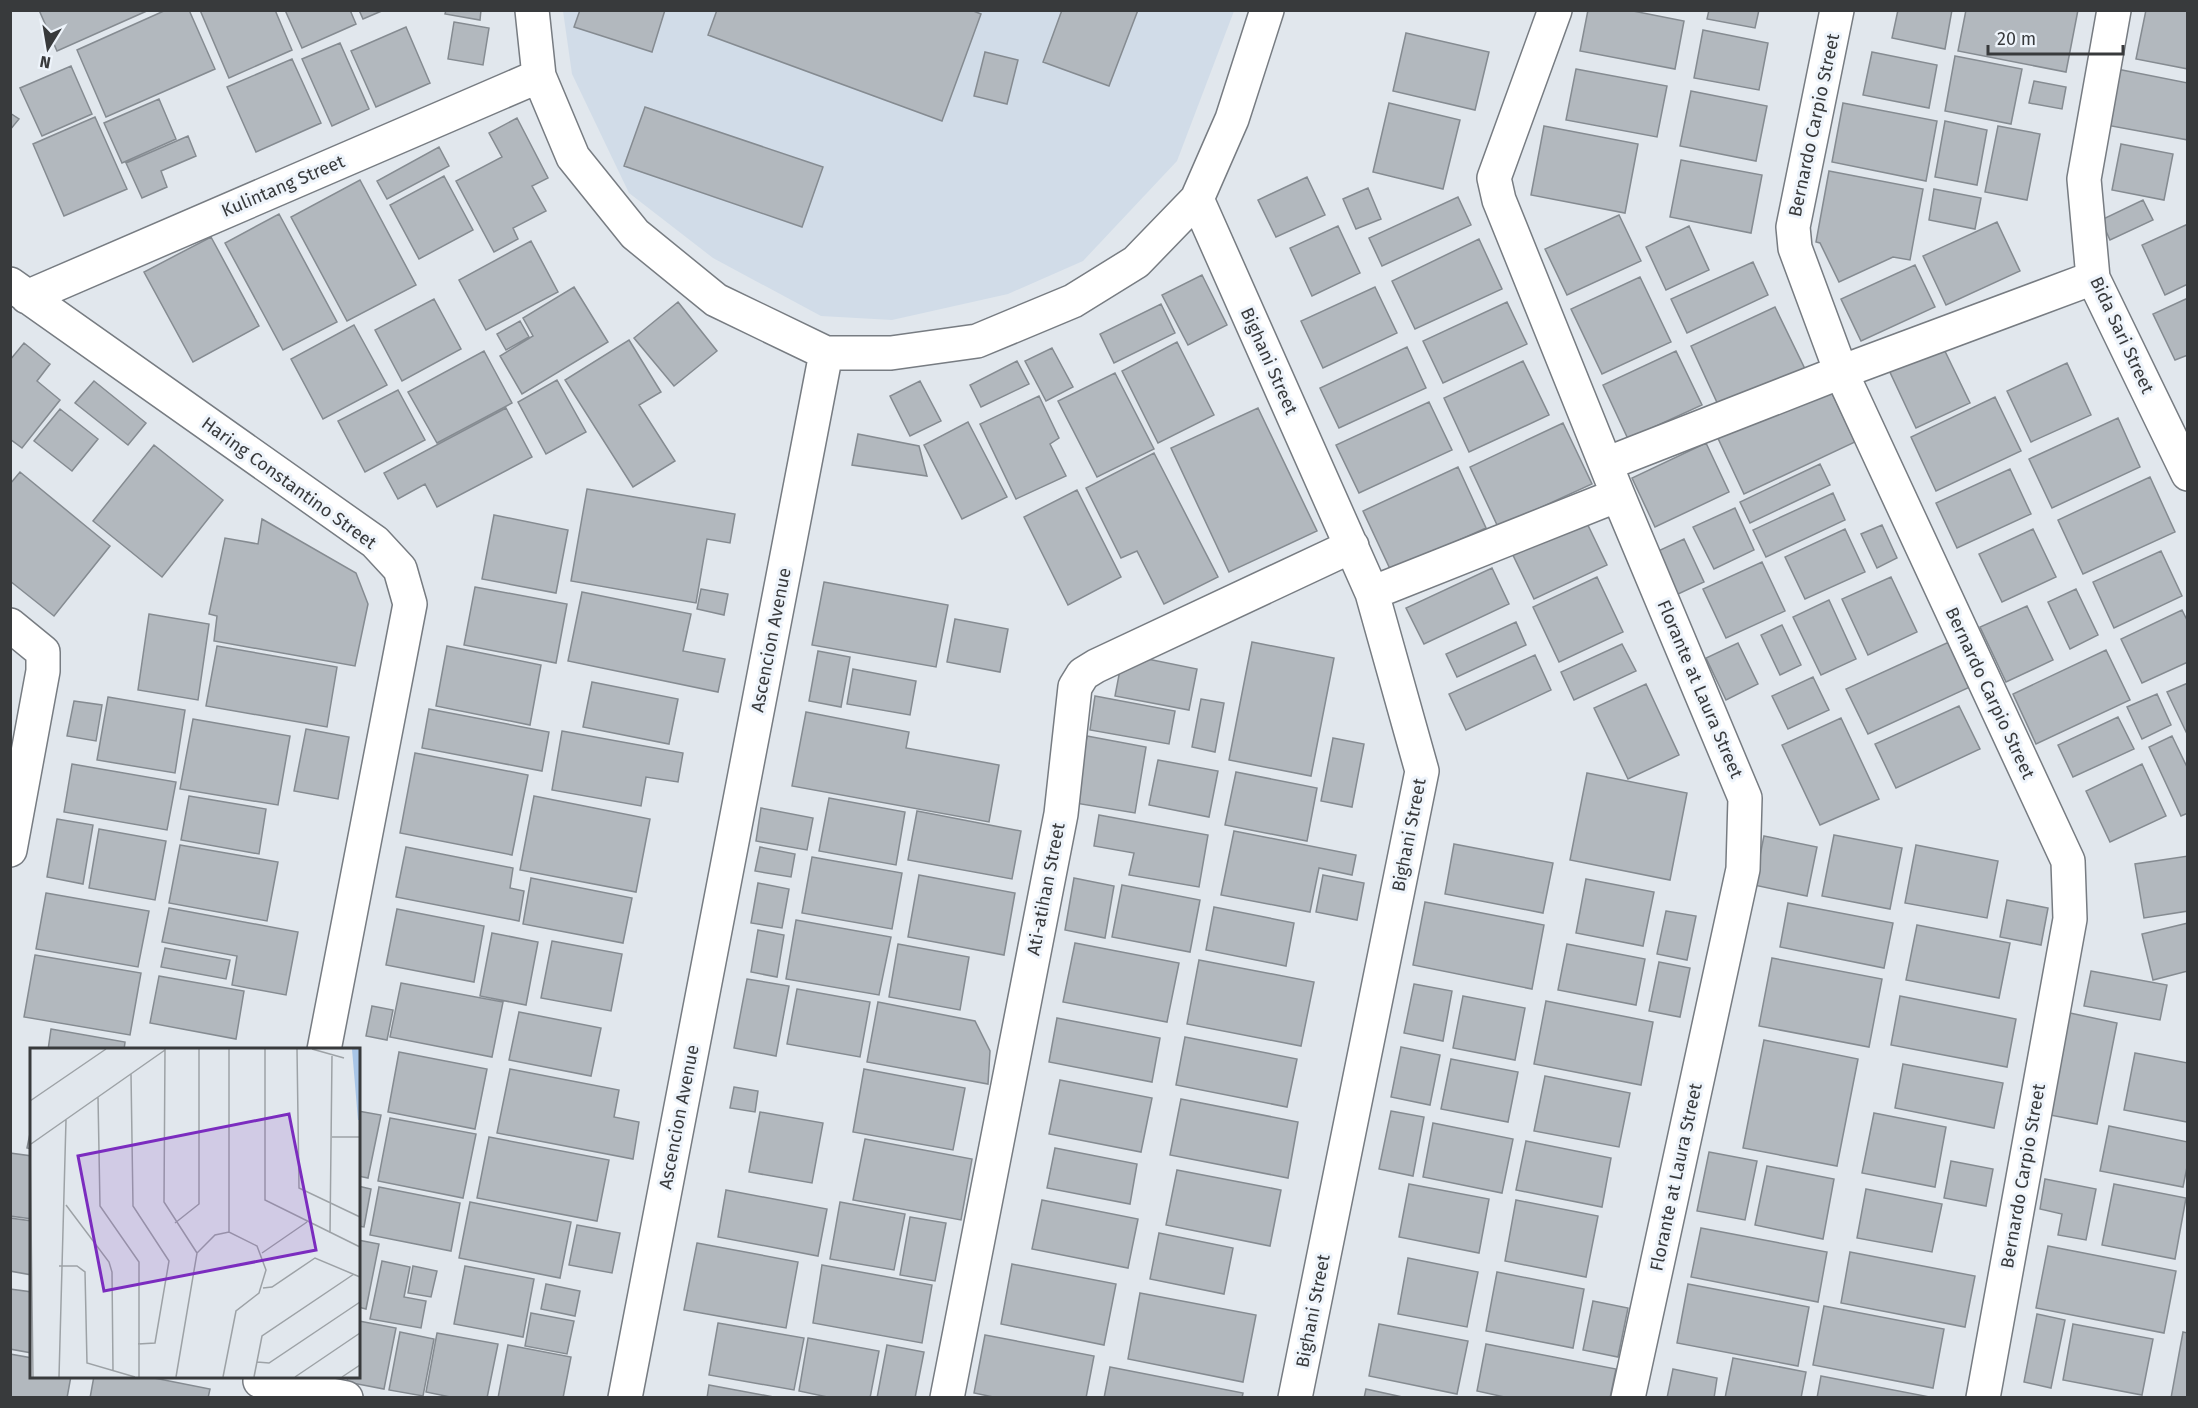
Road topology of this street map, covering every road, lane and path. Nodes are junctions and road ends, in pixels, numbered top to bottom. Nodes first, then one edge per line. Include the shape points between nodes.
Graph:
1 (531, 10) edge
2 (1267, 10) edge
3 (1555, 10) edge
4 (1837, 10) edge
5 (2114, 10) edge
6 (539, 76) junction
7 (1197, 199) junction
8 (2093, 278) junction
9 (19, 291) edge
10 (826, 353) junction
11 (1841, 372) junction
12 (1606, 464) junction
13 (2187, 474) edge
14 (1618, 495) junction
15 (1352, 546) junction
16 (1372, 593) junction
17 (10, 625) edge
18 (10, 850) edge
19 (324, 1048) edge
20 (259, 1385) edge
21 (346, 1398) edge
22 (625, 1398) edge
23 (947, 1398) edge
24 (1295, 1398) edge
25 (1628, 1398) edge
26 (1983, 1398) edge

1 - 6 street
2 - 7 street via 1232,118
3 - 12 street, Florante at Laura Street via 1494,178 1499,200
4 - 11 street, Bernardo Carpio Street via 1793,227 1795,248
5 - 8 street, Bida Sari Street via 2084,180
6 - 9 street, Kulintang Street
6 - 10 street via 573,157 635,234 716,300
7 - 10 street via 1136,262 1073,301 977,341 891,353
7 - 15 street, Bighani Street
8 - 11 street
8 - 13 street, Bida Sari Street
9 - 19 street, Haring Constantino Street via 375,542 400,569 410,604
10 - 22 street, Ascencion Avenue
11 - 12 street
11 - 26 street, Bernardo Carpio Street via 2068,861 2070,919
12 - 14 street, Florante at Laura Street
14 - 16 street
14 - 25 street, Florante at Laura Street via 1745,798 1743,869
15 - 16 street, Bighani Street
15 - 23 street, Ati-atihan Street via 1096,666 1083,674 1075,687 1061,814
16 - 24 street, Bighani Street via 1422,771
17 - 18 street via 43,652 43,671
20 - 21 street

